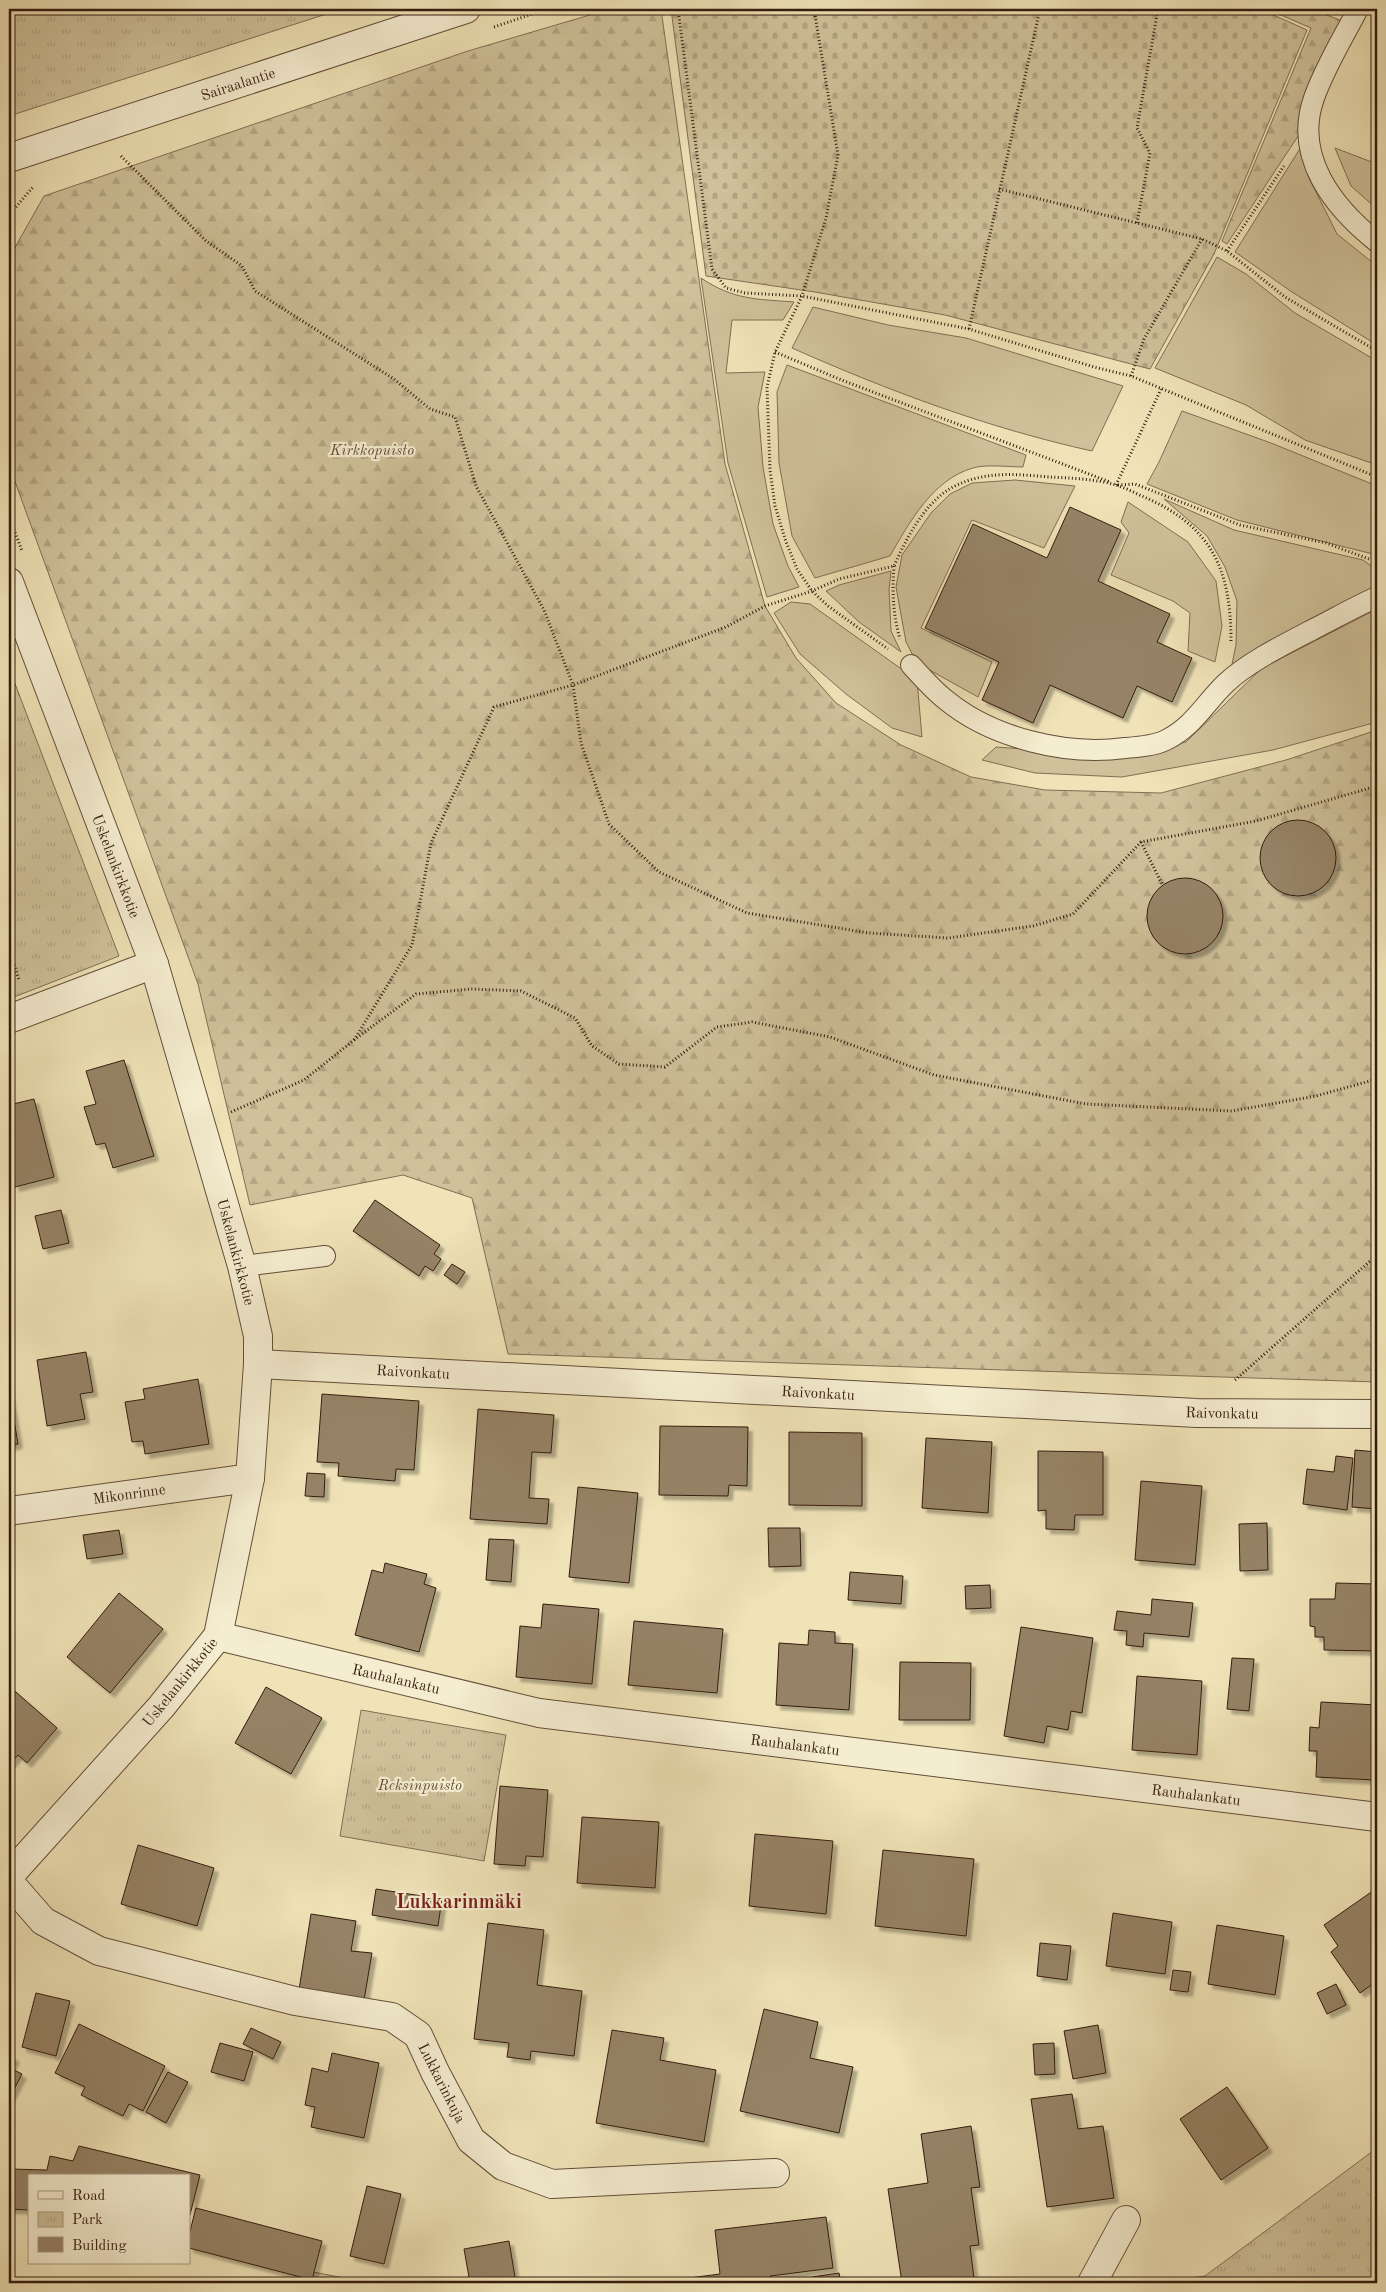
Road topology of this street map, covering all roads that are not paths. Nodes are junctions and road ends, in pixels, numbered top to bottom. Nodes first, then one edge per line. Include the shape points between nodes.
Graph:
1 (466, 9) edge
2 (1358, 9) edge
3 (9, 158) edge
4 (1377, 242) edge
5 (9, 582) edge
6 (1377, 597) edge
7 (911, 665) road end
8 (154, 964) junction
9 (9, 1019) edge
10 (325, 1256) dead end
11 (242, 1266) junction
12 (258, 1364) junction
13 (1377, 1414) edge
14 (250, 1478) junction
15 (9, 1511) edge
16 (218, 1636) junction
17 (1377, 1817) edge
18 (9, 1876) edge
19 (9, 1882) edge
20 (775, 2173) dead end
21 (1126, 2220) dead end
22 (1092, 2283) edge

1 - 3 street, Sairaalantie
2 - 4 lane via 1318,87 1309,129 1314,166 1324,187 1341,209
5 - 8 street, Uskelankirkkotie
6 - 7 lane via 1270,652 1226,683 1186,729 1164,741 1107,750 1042,744 1007,734 947,701
8 - 9 street
8 - 11 street, Uskelankirkkotie
10 - 11 lane
11 - 12 street, Uskelankirkkotie via 258,1336
12 - 13 street, Raivonkatu via 1197,1413
12 - 14 street, Uskelankirkkotie
14 - 15 street, Mikonrinne
14 - 16 street, Uskelankirkkotie
16 - 17 street, Rauhalankatu via 539,1713
16 - 18 street, Uskelankirkkotie via 161,1707
19 - 20 street, Lukkarinkuja via 43,1921 99,1951 295,2001 392,2017 418,2035 472,2140 503,2166 552,2184
21 - 22 street

